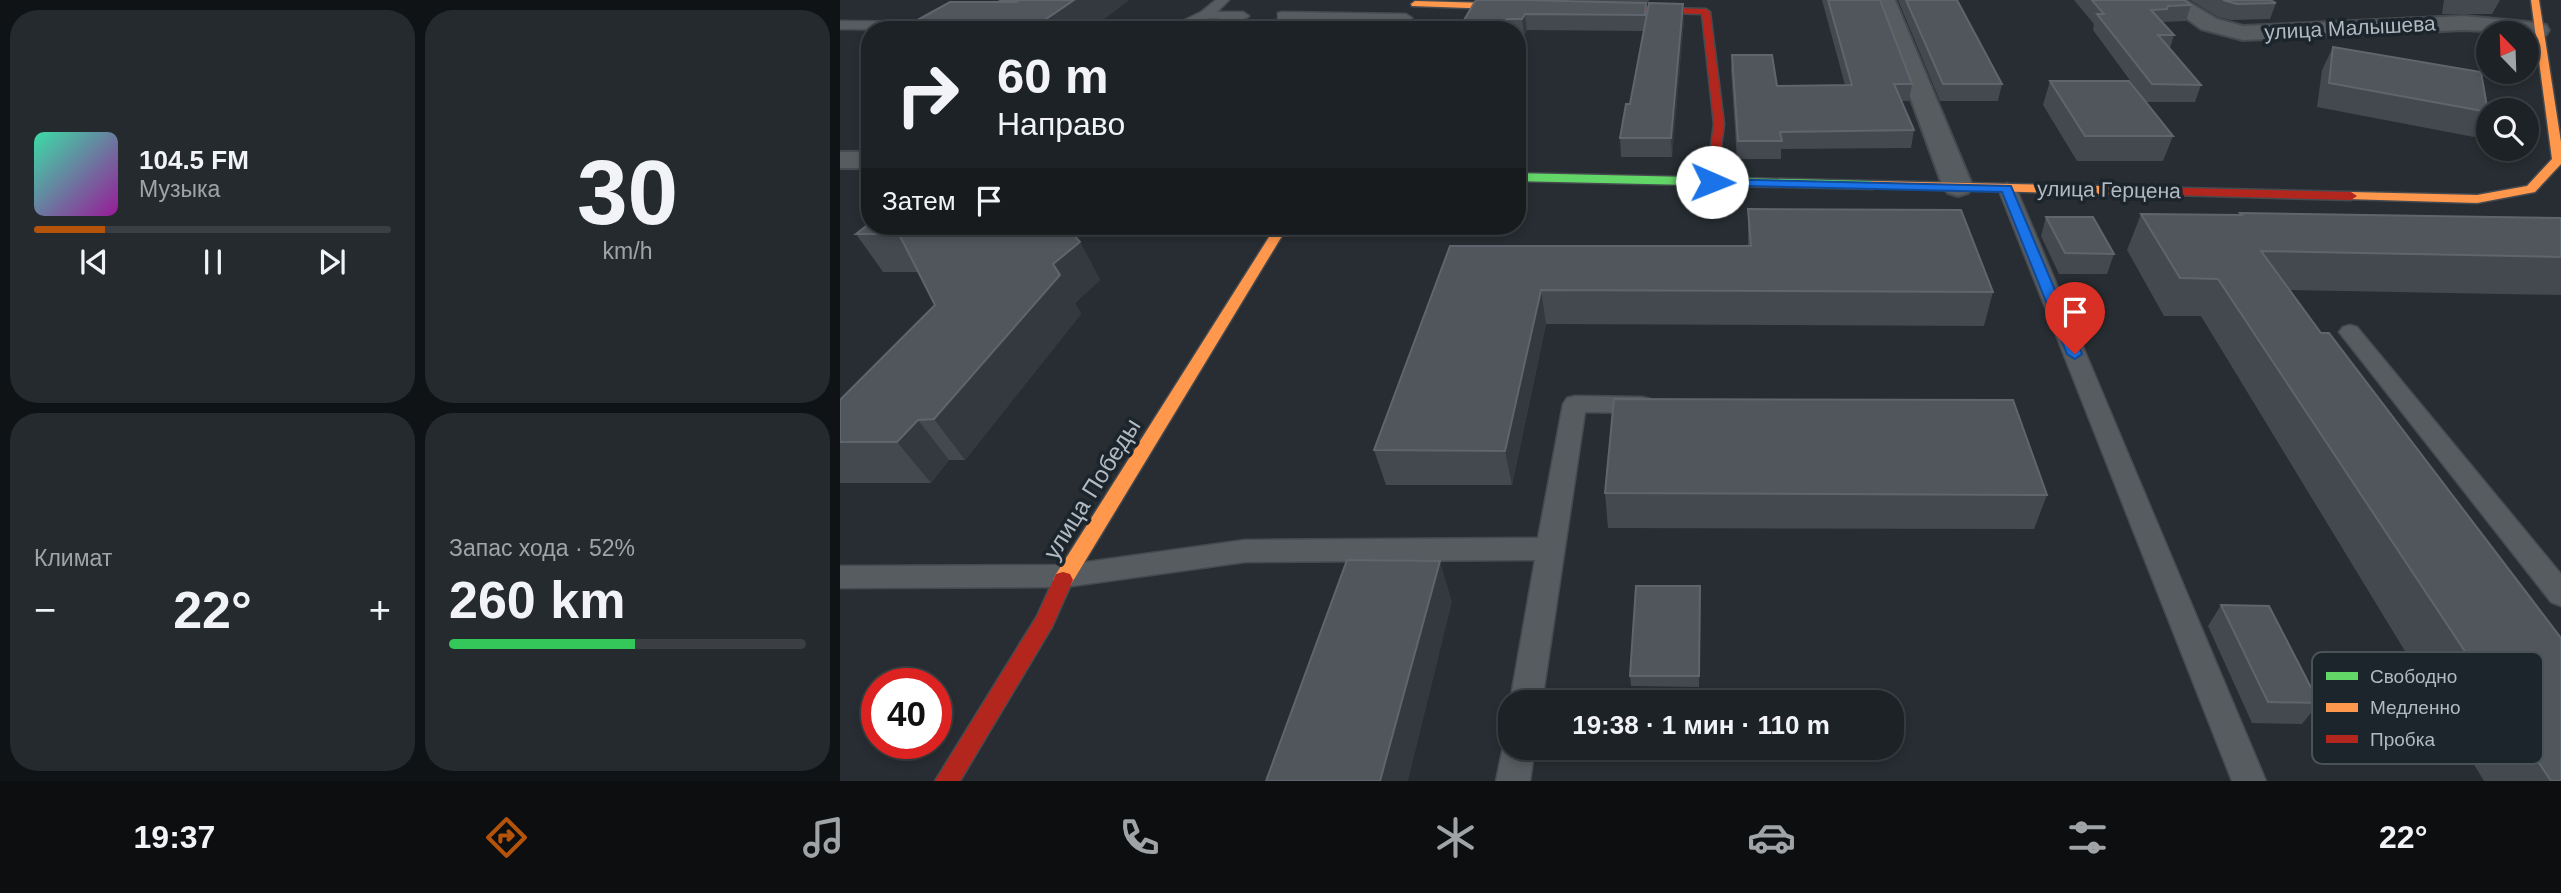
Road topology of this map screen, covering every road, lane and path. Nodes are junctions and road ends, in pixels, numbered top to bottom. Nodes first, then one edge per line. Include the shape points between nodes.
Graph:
1 (1223, 0) edge
2 (1885, 0) edge
3 (2171, 0) edge
4 (1539, 8) edge
5 (1609, 9) edge
6 (1410, 13) edge
7 (1205, 15) junction
8 (1243, 16) dead end
9 (1282, 16) dead end
10 (2536, 17) edge
11 (1191, 21) edge
12 (840, 24) edge
13 (861, 24) edge
14 (2561, 25) edge
15 (840, 160) edge
16 (861, 160) edge
17 (1526, 177) edge
18 (1712, 182) junction
19 (1958, 187) junction
20 (2007, 188) junction
21 (1276, 235) edge
22 (2350, 332) dead end
23 (1670, 405) edge
24 (1550, 549) junction
25 (1065, 576) junction
26 (840, 578) edge
27 (2561, 594) edge
28 (1528, 690) edge
29 (1517, 760) edge
30 (947, 781) edge
31 (1513, 781) edge
32 (2249, 781) edge

1 - 7 lane
2 - 19 street
3 - 10 street, улица Малышева via 2209,24 2243,33
4 - 6 street
5 - 18 street via 1706,12 1719,124
6 - 9 lane
7 - 8 lane
7 - 11 lane
10 - 14 street, улица Малышева
10 - 20 street, улица Герцена via 2558,160 2531,188 2477,199
12 - 13 lane
15 - 16 street
17 - 18 street, улица Герцена
18 - 19 street, улица Герцена
19 - 20 street, улица Герцена
20 - 32 lane
21 - 25 street, улица Победы
22 - 27 lane
23 - 24 lane via 1575,404
24 - 25 lane via 1245,551
24 - 28 lane
25 - 26 lane
25 - 30 street, улица Победы via 1045,621
29 - 31 lane

